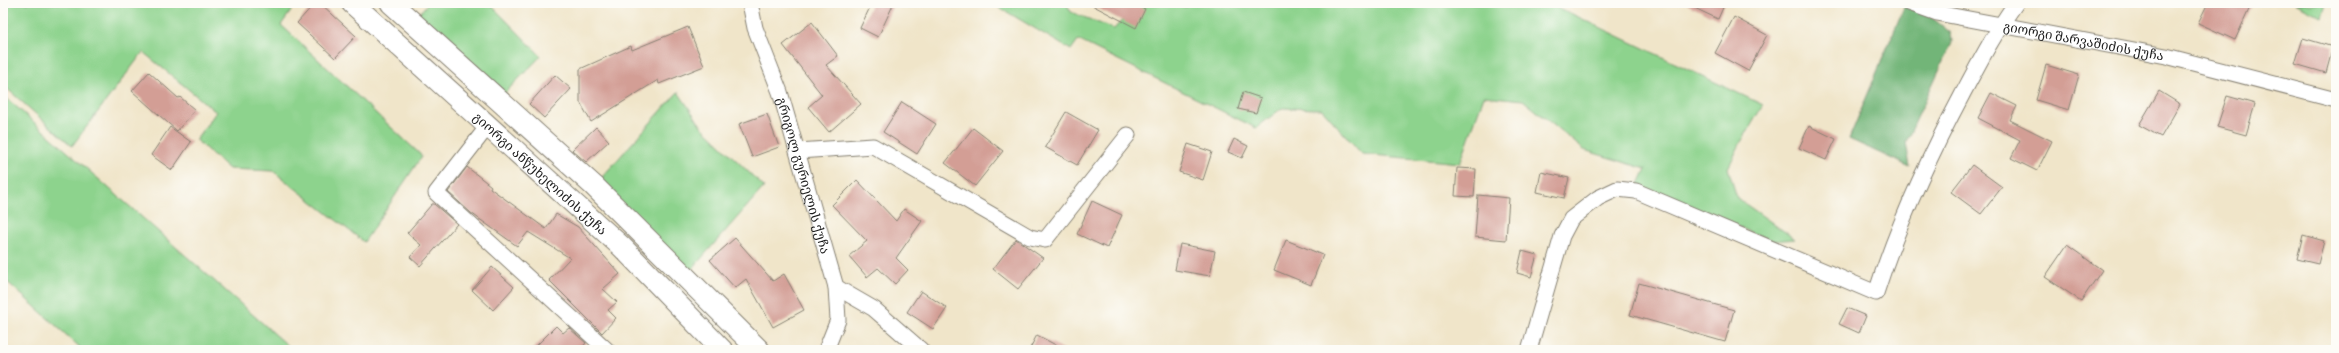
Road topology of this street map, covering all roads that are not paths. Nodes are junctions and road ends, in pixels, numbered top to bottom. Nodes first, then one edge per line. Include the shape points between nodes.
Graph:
1 (352, 3) edge
2 (391, 3) edge
3 (750, 3) edge
4 (1908, 3) edge
5 (2016, 3) edge
6 (1999, 26) junction
7 (2336, 100) edge
8 (488, 126) junction
9 (1128, 135) dead end
10 (798, 151) junction
11 (836, 287) junction
12 (607, 350) edge
13 (722, 350) edge
14 (759, 350) edge
15 (826, 350) edge
16 (921, 350) edge
17 (1529, 350) edge

1 - 8 main road, გიორგი ანწუხელიძის ქუჩა
2 - 14 main road, გიორგი ანწუხელიძის ქუჩა via 594,186
3 - 10 street, გრიგოლ გურიელის ქუჩა via 755,28 780,92
4 - 6 street via 1937,14
5 - 6 street
6 - 7 street, გიორგი შარვაშიძის ქუჩა via 2166,56
6 - 17 street, გიორგი შარვაშიძის ქუჩა via 1932,154 1891,245 1876,293 1636,192 1617,189 1598,198 1571,219 1562,236
8 - 12 street via 436,193
8 - 13 main road, გიორგი ანწუხელიძის ქუჩა via 622,247
9 - 10 street via 1045,240 1030,237 873,146
10 - 11 street, გრიგოლ გურიელის ქუჩა
11 - 15 street, გრიგოლ გურიელის ქუჩა via 838,320
11 - 16 street via 874,309

